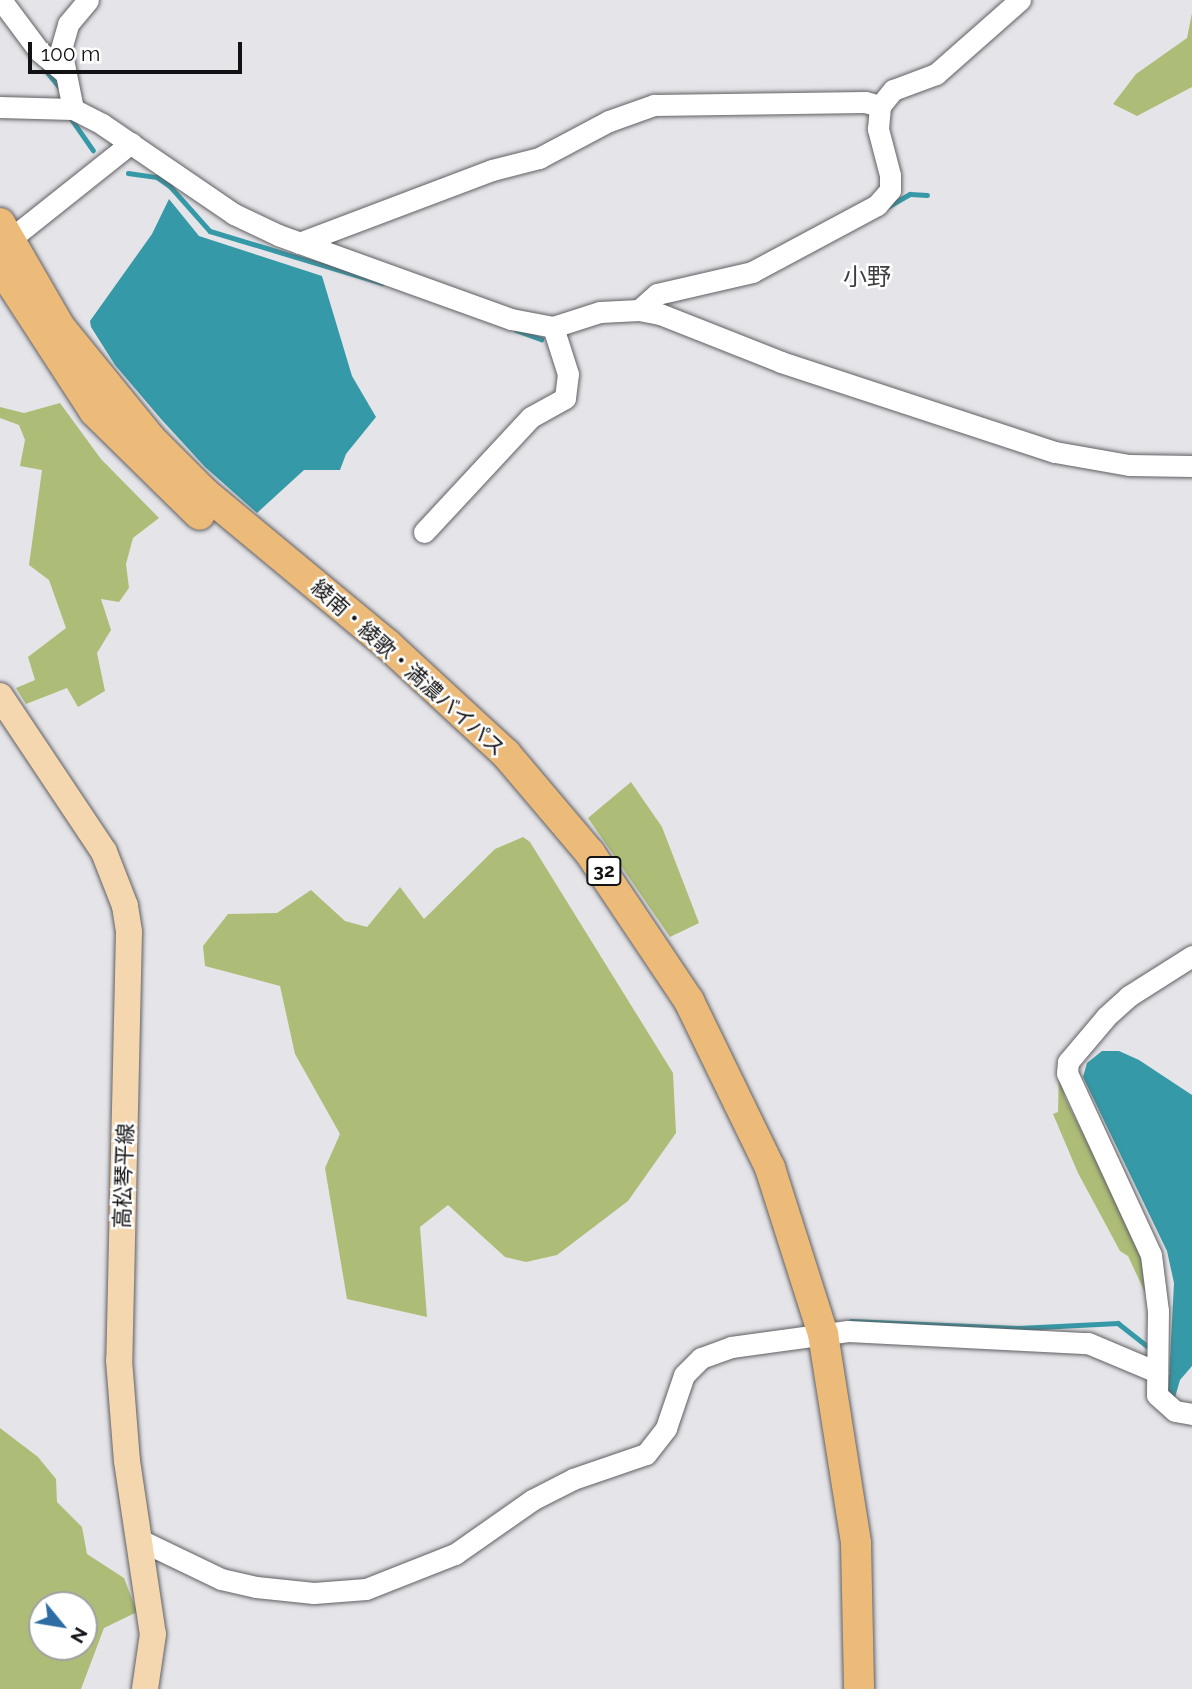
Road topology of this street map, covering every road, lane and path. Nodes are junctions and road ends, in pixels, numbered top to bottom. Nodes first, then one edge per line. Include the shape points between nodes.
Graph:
1 (1, 0) edge
2 (88, 0) edge
3 (1020, 0) edge
4 (64, 72) junction
5 (880, 106) junction
6 (0, 107) edge
7 (68, 109) junction
8 (131, 143) junction
9 (299, 243) junction
10 (2, 244) edge
11 (639, 310) junction
12 (553, 327) junction
13 (1192, 467) edge
14 (424, 532) dead end
15 (3, 704) edge
16 (1192, 956) edge
17 (813, 1336) junction
18 (1157, 1358) junction
19 (1192, 1414) edge
20 (140, 1539) junction
21 (145, 1689) edge
22 (839, 1689) edge
23 (859, 1689) edge

1 - 4 street via 39,51
2 - 4 street via 68,24 61,49
3 - 5 street via 936,74 893,90
4 - 7 street
5 - 9 street via 865,102 654,105 609,121 539,158 492,170
5 - 11 street via 878,129 890,190 877,205 752,272 657,294
6 - 7 street
7 - 8 street
8 - 9 street via 234,214
8 - 10 street
9 - 12 street via 511,319
10 - 17 highway, 綾南・綾歌・満濃バイパス / 32 via 67,336 178,467 445,695 506,754 590,853 657,949 735,1090 791,1227
11 - 12 street via 600,312
11 - 13 street via 1055,452 1129,465
12 - 14 street via 568,374 565,398 531,417
15 - 20 main road, 高松琴平線 via 104,852 127,919 130,974 118,1360
16 - 18 street via 1129,996 1068,1062 1069,1084 1151,1255 1157,1277
17 - 18 street via 848,1332 1088,1343
17 - 20 street via 731,1347 701,1358 684,1375 666,1428 646,1454 573,1479 532,1500 455,1554 366,1590 314,1593 256,1587 221,1579
17 - 22 highway, 綾南・綾歌・満濃バイパス / 32 via 814,1383 836,1545
17 - 23 highway, 綾南・綾歌・満濃バイパス / 32 via 856,1543
18 - 19 street via 1157,1395 1175,1411
20 - 21 main road, 高松琴平線 via 153,1634

